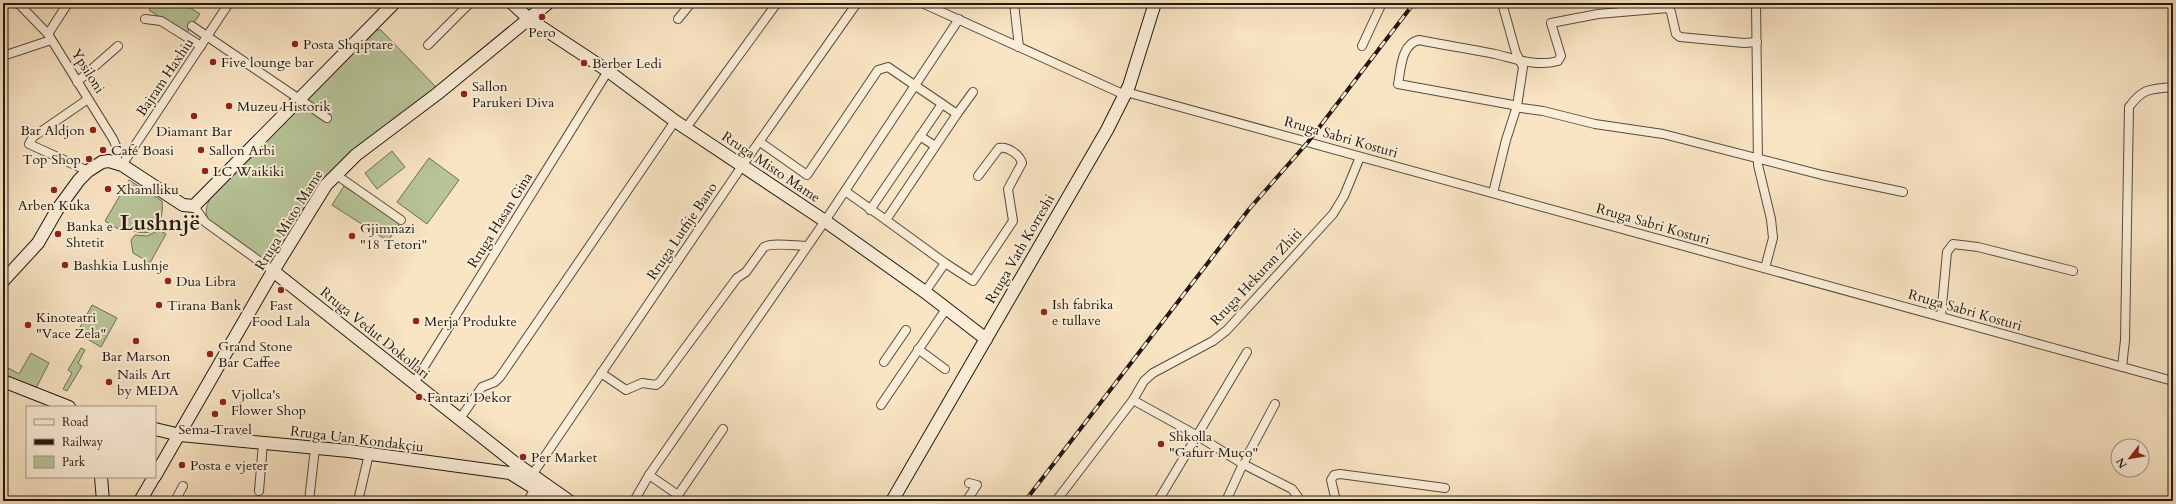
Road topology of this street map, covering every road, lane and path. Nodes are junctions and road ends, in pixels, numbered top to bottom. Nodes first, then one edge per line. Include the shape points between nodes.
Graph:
1 (18, 3) edge
2 (68, 3) edge
3 (229, 3) edge
4 (394, 3) edge
5 (470, 3) edge
6 (512, 3) edge
7 (520, 3) edge
8 (548, 3) edge
9 (690, 3) edge
10 (777, 3) edge
11 (857, 3) edge
12 (922, 3) edge
13 (1014, 3) edge
14 (1156, 3) edge
15 (1382, 3) edge
16 (1502, 3) edge
17 (1756, 3) edge
18 (145, 19) dead end
19 (534, 19) junction
20 (678, 19) dead end
21 (959, 19) junction
22 (192, 26) dead end
23 (207, 36) junction
24 (49, 37) junction
25 (1757, 42) junction
26 (428, 45) dead end
27 (118, 46) dead end
28 (201, 46) junction
29 (1362, 46) dead end
30 (1019, 47) junction
31 (3, 56) edge
32 (1521, 61) junction
33 (608, 71) junction
34 (77, 82) junction
35 (915, 85) junction
36 (2173, 87) edge
37 (972, 92) dead end
38 (1125, 93) junction
39 (88, 99) junction
40 (300, 99) junction
41 (942, 104) junction
42 (1517, 106) junction
43 (957, 114) junction
44 (327, 118) dead end
45 (675, 121) junction
46 (686, 128) junction
47 (920, 136) junction
48 (760, 142) junction
49 (935, 146) junction
50 (1360, 157) junction
51 (1758, 158) junction
52 (120, 163) junction
53 (742, 166) junction
54 (88, 171) junction
55 (335, 174) junction
56 (978, 176) dead end
57 (844, 191) junction
58 (1903, 192) dead end
59 (1493, 193) junction
60 (194, 206) junction
61 (870, 210) junction
62 (401, 220) dead end
63 (886, 220) junction
64 (825, 221) junction
65 (807, 246) junction
66 (945, 264) junction
67 (1765, 268) junction
68 (273, 271) junction
69 (2074, 271) dead end
70 (3, 281) edge
71 (925, 292) junction
72 (946, 309) junction
73 (1941, 317) junction
74 (906, 330) dead end
75 (986, 339) junction
76 (918, 350) junction
77 (1246, 352) dead end
78 (884, 362) dead end
79 (2122, 367) junction
80 (945, 369) dead end
81 (601, 373) junction
82 (3, 381) edge
83 (2173, 381) edge
84 (414, 383) junction
85 (1133, 400) junction
86 (1275, 404) dead end
87 (66, 406) edge
88 (880, 406) dead end
89 (459, 420) junction
90 (156, 429) edge
91 (723, 429) dead end
92 (180, 435) junction
93 (1198, 436) junction
94 (264, 443) junction
95 (314, 448) junction
96 (369, 454) junction
97 (510, 460) junction
98 (1243, 464) junction
99 (508, 473) junction
100 (156, 474) edge
101 (649, 475) junction
102 (101, 478) edge
103 (154, 478) edge
104 (533, 482) junction
105 (969, 483) dead end
106 (183, 486) dead end
107 (1445, 488) dead end
108 (259, 491) dead end
109 (676, 498) edge
110 (103, 501) edge
111 (140, 501) edge
112 (175, 501) edge
113 (309, 501) edge
114 (358, 501) edge
115 (528, 501) edge
116 (555, 501) edge
117 (569, 501) edge
118 (634, 501) edge
119 (892, 501) edge
120 (969, 501) edge
121 (1056, 501) edge
122 (1158, 501) edge
123 (1226, 501) edge
124 (1297, 501) edge
125 (1336, 501) edge

1 - 24 street, Ypsiloni
2 - 24 street
3 - 23 street, Bajram Haxhiu
4 - 40 main road
5 - 26 street
6 - 19 main road, Rruga Misto Mame
7 - 19 main road, Rruga Misto Mame
8 - 19 main road, Rruga Misto Mame
9 - 20 street
10 - 46 street
11 - 48 street, Rruga Lutfije Bano
12 - 21 street, Rruga Sabri Kosturi
13 - 30 street
14 - 38 main road, Rruga Vath Korreshi via 1140,56
15 - 29 street
16 - 32 street via 1516,53
17 - 25 street
18 - 28 street via 161,21
19 - 33 main road, Rruga Misto Mame
19 - 55 main road, Rruga Misto Mame via 356,155
21 - 30 street, Rruga Sabri Kosturi
21 - 35 street
22 - 23 street
23 - 28 street, Bajram Haxhiu
23 - 40 street
24 - 31 street
24 - 34 street, Ypsiloni
25 - 32 street via 1680,37 1674,30 1668,8 1598,14 1551,23 1561,56 1558,61
25 - 51 street
27 - 34 street
28 - 52 street, Bajram Haxhiu
30 - 38 street, Rruga Sabri Kosturi
32 - 42 street via 1523,67
32 - 42 street via 1419,40 1409,44 1405,50 1398,84
33 - 45 main road, Rruga Misto Mame
33 - 84 street, Rruga Hasan Gina
34 - 39 street, Ypsiloni
35 - 41 street
35 - 48 street via 888,68 878,70 807,175
35 - 57 street
36 - 79 street via 2153,88 2138,94 2129,107 2125,340
37 - 43 street
38 - 50 street, Rruga Sabri Kosturi
38 - 75 main road, Rruga Vath Korreshi via 1109,127
39 - 52 street, Ypsiloni via 117,148
39 - 54 street via 33,137 29,144
40 - 44 street
40 - 60 main road
41 - 43 street
41 - 47 street
42 - 51 street via 1596,124 1663,134
42 - 59 street
43 - 49 street
45 - 46 main road, Rruga Misto Mame
45 - 89 street via 500,377 482,387
46 - 53 main road, Rruga Misto Mame
47 - 49 street
47 - 61 street
48 - 53 street, Rruga Lutfije Bano
49 - 63 street
50 - 59 street, Rruga Sabri Kosturi
50 - 85 street, Rruga Hekuran Zhiti via 1344,196 1333,214 1254,301 1213,341 1153,373 1144,381
51 - 58 street
51 - 67 street via 1773,238
52 - 54 main road via 102,162
52 - 60 main road via 183,205
53 - 64 main road, Rruga Misto Mame
53 - 81 street, Rruga Lutfije Bano
54 - 70 main road via 64,200 33,249
55 - 62 street
55 - 68 main road, Rruga Misto Mame
56 - 66 street via 999,148 1004,147 1018,156 1022,163 1008,189 1014,220 973,282
57 - 61 street
57 - 64 street
59 - 67 street, Rruga Sabri Kosturi
60 - 68 street, Rruga Vedut Dokollari via 205,222
61 - 63 street
63 - 66 street
64 - 65 street
64 - 71 main road, Rruga Misto Mame
65 - 81 street via 764,246 656,385 642,384 626,390
65 - 101 street
66 - 71 street
67 - 73 street, Rruga Sabri Kosturi
68 - 84 main road, Rruga Vedut Dokollari
68 - 92 main road, Rruga Misto Mame
69 - 73 street via 1986,248 1953,244 1947,252
71 - 72 main road, Rruga Misto Mame
72 - 75 main road, Rruga Misto Mame
72 - 76 street
73 - 79 street, Rruga Sabri Kosturi
74 - 78 street
75 - 119 main road, Rruga Vath Korreshi
76 - 80 street
76 - 88 street
77 - 93 street
79 - 83 street, Rruga Sabri Kosturi
81 - 104 street, Rruga Lutfije Bano
82 - 87 main road
84 - 89 main road, Rruga Vedut Dokollari
85 - 93 street
85 - 121 street, Rruga Hekuran Zhiti
86 - 98 street
89 - 97 main road, Rruga Vedut Dokollari
90 - 92 main road, Rruga Uan Kondakçiu
91 - 109 street
92 - 94 main road, Rruga Uan Kondakçiu
92 - 100 main road, Rruga Misto Mame
93 - 98 street
93 - 122 street
94 - 95 main road, Rruga Uan Kondakçiu
94 - 108 street
95 - 96 main road, Rruga Uan Kondakçiu
95 - 113 street
96 - 99 main road, Rruga Uan Kondakçiu
96 - 114 street
97 - 99 main road via 514,468
97 - 104 main road, Rruga Vedut Dokollari
98 - 123 street
98 - 124 street via 1292,489 1298,497
99 - 104 main road, Rruga Uan Kondakçiu
101 - 109 street
101 - 118 street
102 - 110 main road
103 - 111 main road, Rruga Misto Mame
104 - 115 street, Rruga Lutfije Bano
104 - 116 main road
104 - 117 main road
105 - 120 street via 977,485 967,500
106 - 112 street
107 - 125 street via 1340,474 1334,475 1331,480

